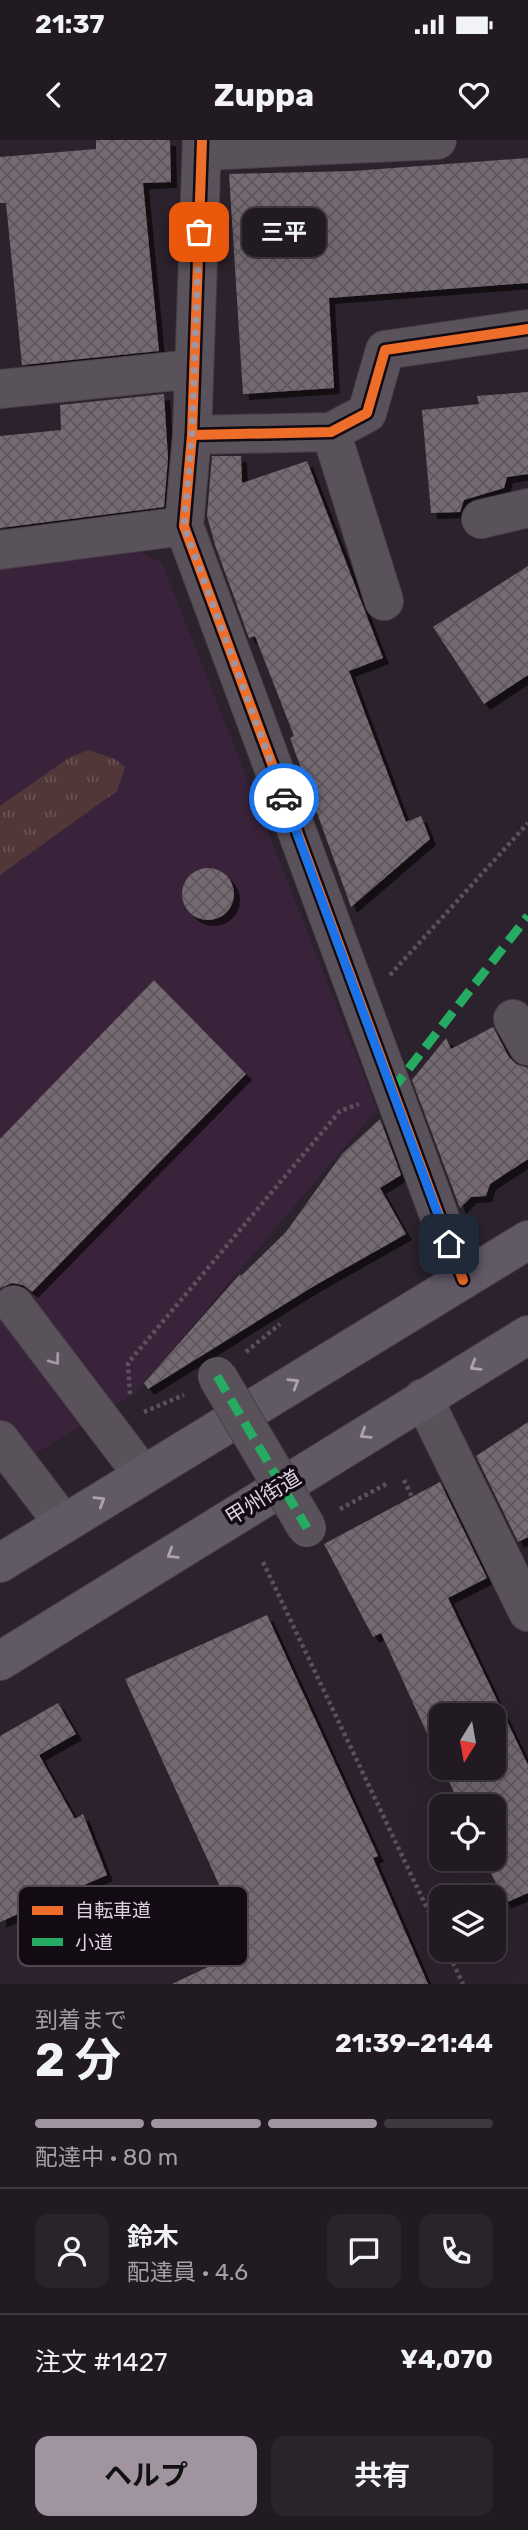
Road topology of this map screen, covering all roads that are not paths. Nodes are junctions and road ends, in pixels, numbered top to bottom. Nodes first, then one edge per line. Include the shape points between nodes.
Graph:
1 (437, 140) edge
2 (202, 145) edge
3 (528, 329) edge
4 (194, 369) junction
5 (0, 389) edge
6 (331, 432) junction
7 (192, 435) junction
8 (528, 508) edge
9 (481, 519) dead end
10 (184, 526) junction
11 (0, 550) edge
12 (384, 601) dead end
13 (528, 1240) edge
14 (463, 1280) junction
15 (14, 1306) dead end
16 (528, 1335) edge
17 (217, 1376) dead end
18 (423, 1398) junction
19 (0, 1440) edge
20 (143, 1475) junction
21 (64, 1524) junction
22 (307, 1528) dead end
23 (0, 1563) edge
24 (528, 1612) edge
25 (0, 1661) edge

1 - 2 street
2 - 4 street
3 - 6 street via 385,350 367,413
4 - 5 street
4 - 7 street
6 - 7 street
6 - 12 street
7 - 10 street
8 - 9 street
10 - 11 street
10 - 14 street
13 - 14 highway
20 -> 14 highway
15 -> 20 street
16 -> 18 highway, 甲州街道
17 - 22 street, bridge
18 - 24 street
18 -> 25 highway, 甲州街道
19 - 21 street
21 -> 20 highway
21 - 23 highway

